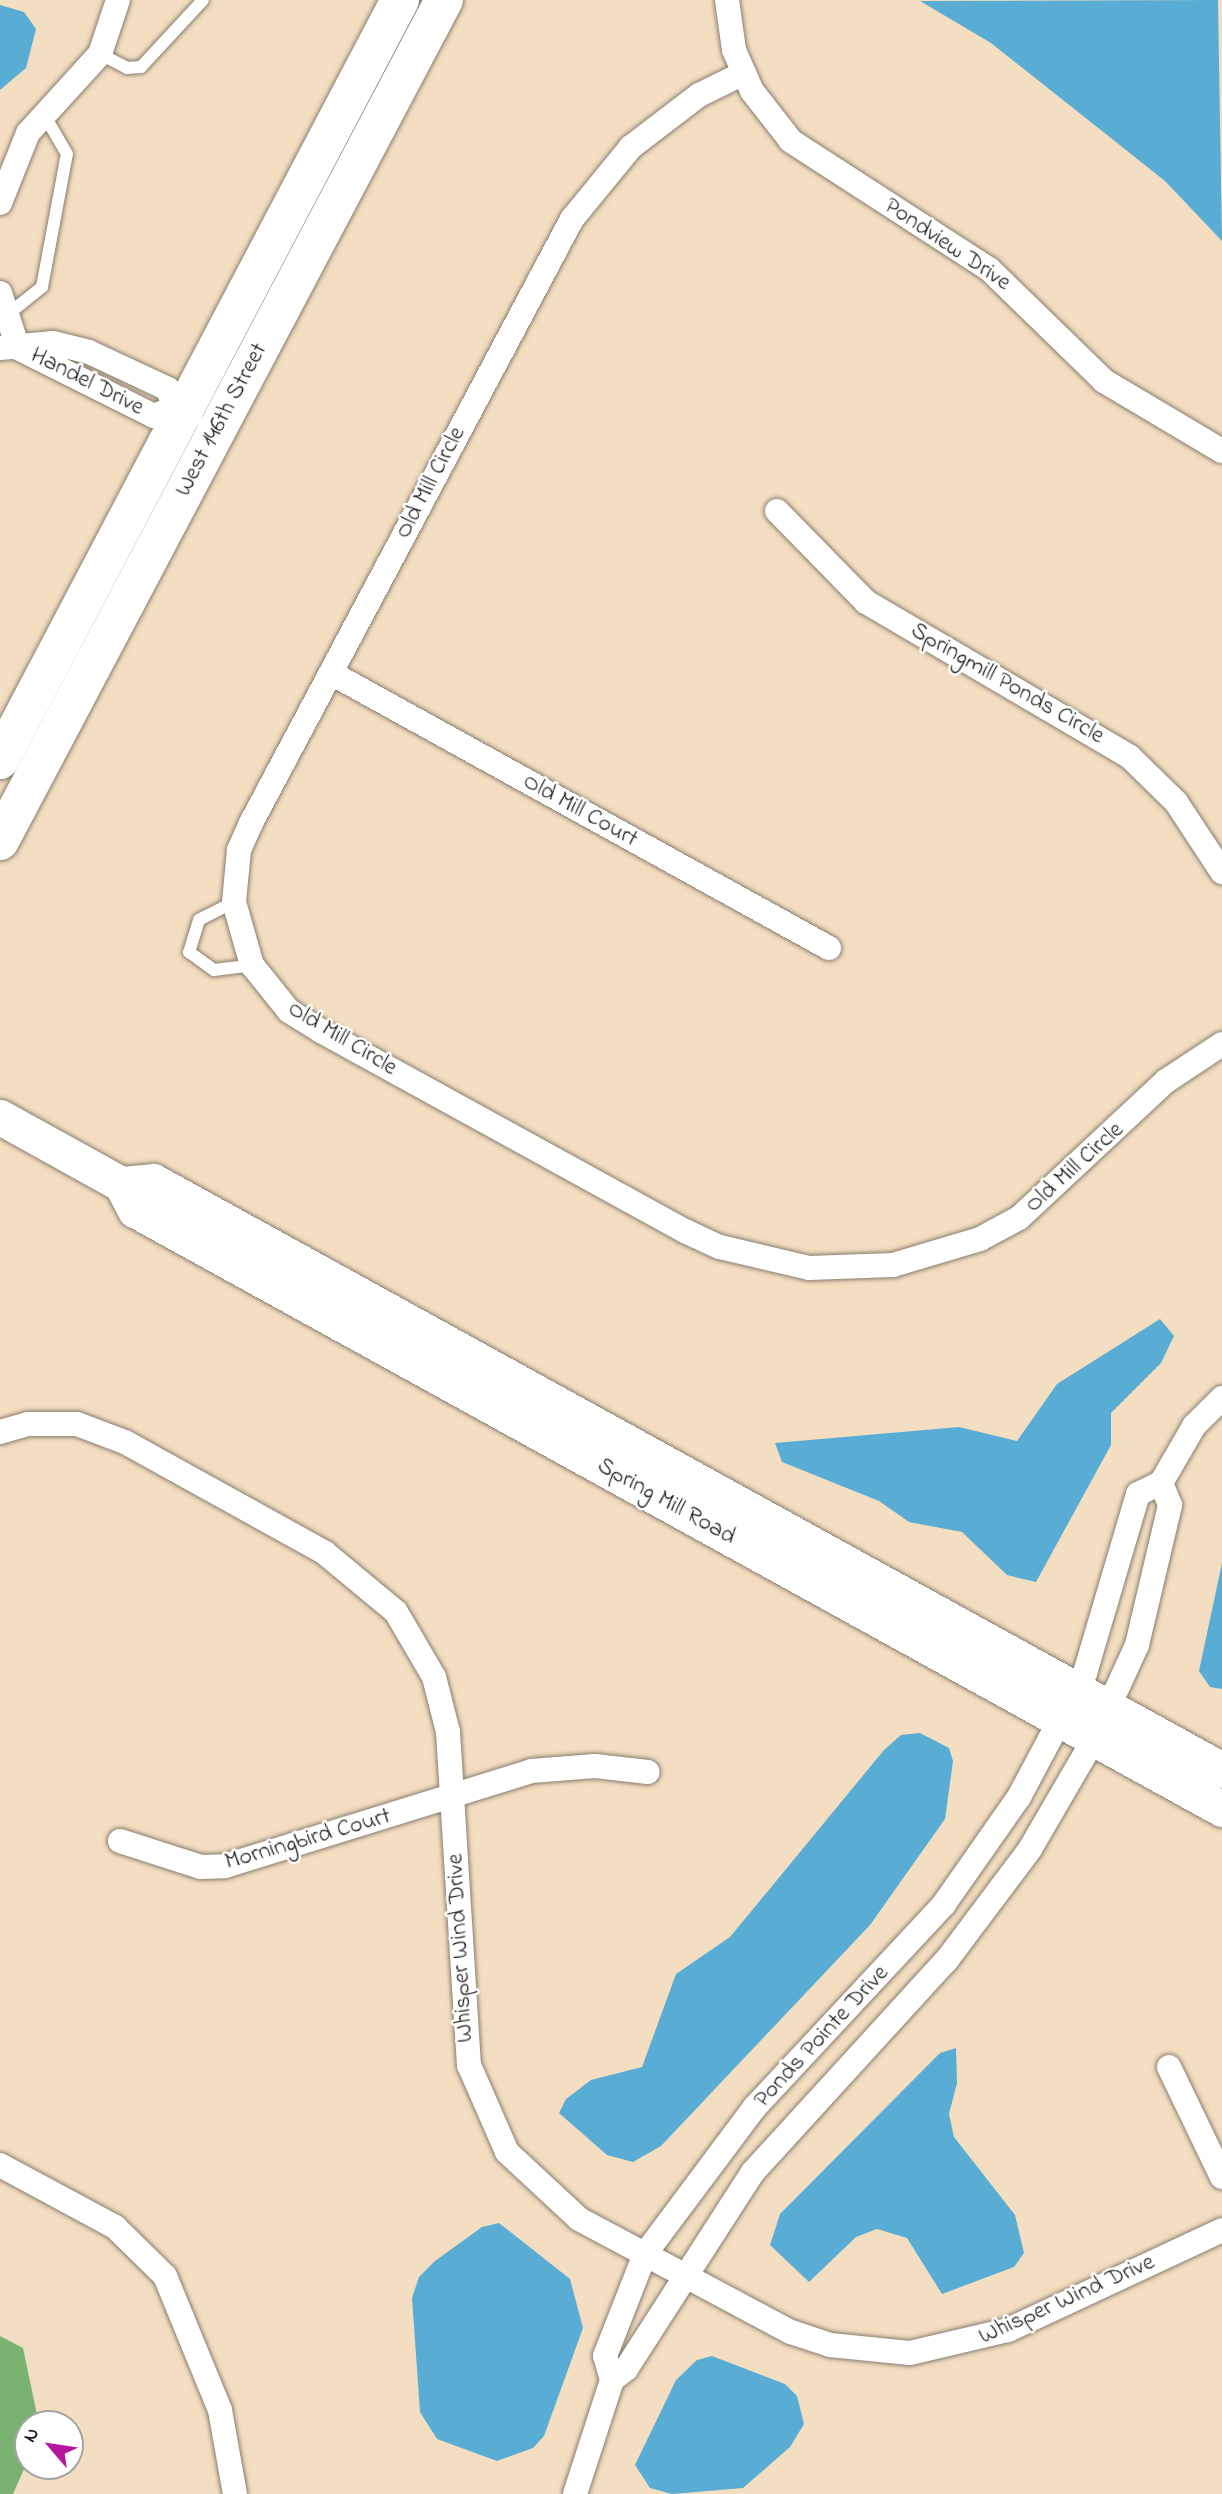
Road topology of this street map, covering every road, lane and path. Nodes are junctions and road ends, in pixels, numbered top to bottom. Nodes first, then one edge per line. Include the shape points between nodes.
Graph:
1 (118, 0) edge
2 (203, 0) edge
3 (400, 0) edge
4 (444, 0) edge
5 (727, 0) edge
6 (100, 54) junction
7 (744, 73) junction
8 (43, 112) junction
9 (0, 203) edge
10 (4, 304) edge
11 (9, 348) edge
12 (191, 417) junction
13 (1222, 452) edge
14 (777, 511) dead end
15 (331, 673) junction
16 (0, 760) edge
17 (0, 841) edge
18 (1222, 872) edge
19 (234, 902) junction
20 (829, 948) dead end
21 (252, 965) junction
22 (1222, 1044) edge
23 (0, 1118) edge
24 (1222, 1398) edge
25 (0, 1432) edge
26 (1161, 1483) junction
27 (1069, 1705) junction
28 (1102, 1723) junction
29 (1222, 1770) edge
30 (648, 1772) dead end
31 (454, 1793) junction
32 (1222, 1809) edge
33 (120, 1841) dead end
34 (1169, 2067) dead end
35 (0, 2165) edge
36 (1222, 2178) edge
37 (1222, 2230) edge
38 (645, 2254) junction
39 (684, 2276) junction
40 (612, 2380) junction
41 (235, 2494) edge
42 (575, 2494) edge

1 - 6 street
2 - 6 lane via 141,67 127,68
3 - 12 main road, West 146th Street
4 - 12 main road, West 146th Street
5 - 7 street, Pondview Drive
6 - 8 street
7 - 13 street, Pondview Drive via 791,141 989,269 1104,381
7 - 15 street, Old Mill Circle via 658,124 586,197
8 - 9 street via 13,159
8 - 10 lane via 67,154 42,287
10 - 11 street
11 - 12 street, Handel Drive via 154,416
12 - 16 main road, West 146th Street
12 - 17 main road, West 146th Street
14 - 18 street, Springmill Ponds Circle via 866,601 1130,757 1175,802
15 - 19 street, Old Mill Circle via 239,850
15 - 20 street, Old Mill Court
19 - 21 street, Old Mill Circle
19 - 21 lane via 198,920 189,952 214,970
21 - 22 street, Old Mill Circle via 289,1011 321,1031 685,1231 732,1250 809,1268 893,1265 980,1239 1019,1218 1167,1081
23 - 27 street, Spring Mill Road via 121,1184 135,1210
24 - 26 street via 1194,1426
25 - 31 street, Whisper Wind Drive via 51,1422 98,1430 350,1569 396,1612 434,1677
26 - 27 street, Ponds Pointe Drive via 1138,1494
26 - 28 street, Ponds Pointe Drive via 1170,1505 1137,1645
27 - 28 street, Spring Mill Road
27 - 38 street, Ponds Pointe Drive via 1018,1797 944,1904 755,2107
28 - 29 street, Spring Mill Road
28 - 32 street, Spring Mill Road
28 - 39 street, Ponds Pointe Drive via 986,1912 753,2172
30 - 31 street, Morningbird Court via 551,1768
31 - 33 street, Morningbird Court via 225,1866 201,1867
31 - 38 street, Whisper Wind Drive via 462,2009 469,2064 484,2107 507,2152 546,2195
34 - 36 street
35 - 41 street via 115,2227 165,2276 220,2410
37 - 39 street, Whisper Wind Drive via 1008,2330 910,2353 830,2345 790,2332
38 - 39 street, Whisper Wind Drive
38 - 40 street, Ponds Pointe Drive via 605,2356
39 - 40 street, Ponds Pointe Drive via 626,2370
40 - 42 street, Ponds Pointe Drive

